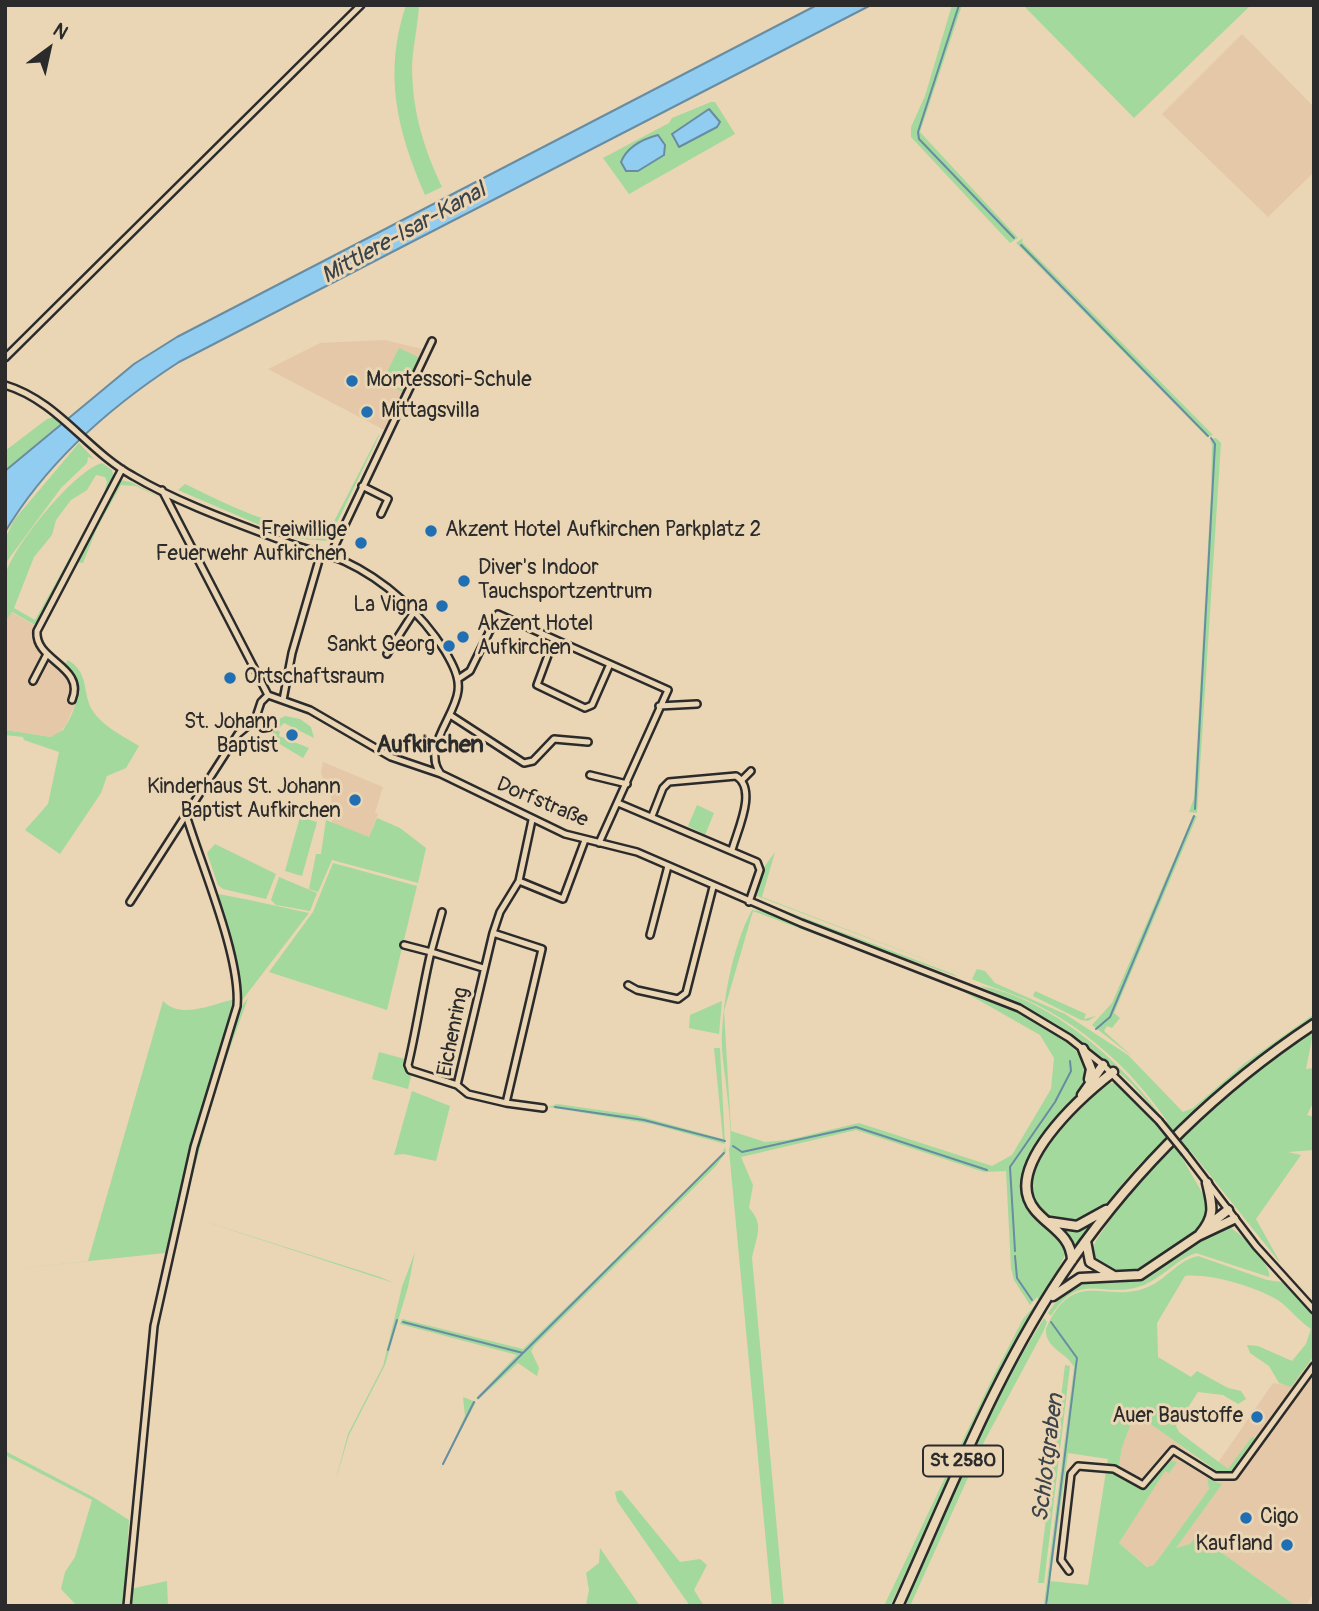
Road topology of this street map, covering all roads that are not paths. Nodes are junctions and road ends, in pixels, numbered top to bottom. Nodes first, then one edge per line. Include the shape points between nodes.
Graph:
1 (361, 5) edge
2 (432, 341) dead end
3 (5, 358) edge
4 (5, 385) edge
5 (121, 469) junction
6 (362, 486) junction
7 (162, 490) junction
8 (381, 514) dead end
9 (321, 553) junction
10 (330, 556) junction
11 (414, 612) junction
12 (554, 639) junction
13 (47, 654) junction
14 (387, 654) dead end
15 (610, 664) junction
16 (458, 679) junction
17 (33, 681) dead end
18 (268, 695) junction
19 (72, 700) dead end
20 (283, 700) junction
21 (697, 704) dead end
22 (659, 706) junction
23 (450, 715) junction
24 (255, 720) junction
25 (269, 727) dead end
26 (588, 743) dead end
27 (436, 766) junction
28 (422, 769) junction
29 (751, 771) dead end
30 (441, 774) junction
31 (590, 775) dead end
32 (742, 780) junction
33 (627, 784) junction
34 (618, 803) junction
35 (652, 816) junction
36 (187, 818) junction
37 (532, 820) junction
38 (584, 840) junction
39 (598, 843) junction
40 (732, 850) junction
41 (668, 866) junction
42 (519, 881) junction
43 (713, 887) junction
44 (130, 902) dead end
45 (749, 902) junction
46 (442, 912) dead end
47 (493, 933) junction
48 (650, 935) dead end
49 (404, 945) dead end
50 (431, 952) junction
51 (483, 968) junction
52 (628, 985) dead end
53 (1314, 1024) edge
54 (1083, 1049) junction
55 (1103, 1065) junction
56 (1113, 1072) junction
57 (457, 1085) junction
58 (1087, 1085) junction
59 (1079, 1101) junction
60 (506, 1103) junction
61 (543, 1108) dead end
62 (1207, 1182) junction
63 (1114, 1205) junction
64 (1228, 1210) junction
65 (1044, 1219) junction
66 (1234, 1219) junction
67 (1207, 1225) junction
68 (1198, 1236) junction
69 (1086, 1241) junction
70 (1072, 1260) junction
71 (1119, 1278) junction
72 (1046, 1302) junction
73 (1314, 1310) edge
74 (1314, 1366) edge
75 (1069, 1571) dead end
76 (127, 1606) edge
77 (898, 1606) edge

1 - 3 street
2 - 6 street
4 - 5 street via 33,396 58,414 103,458
5 - 7 street
5 - 13 street via 40,622 36,639
6 - 8 street via 388,499
6 - 10 street
7 - 9 street
7 - 18 street
9 - 10 street
9 - 20 street
10 - 11 street via 374,578
11 - 14 street
11 - 16 street via 445,652
12 - 15 street
12 - 15 street via 537,685 585,708 592,705
12 - 16 street via 498,614 470,671
13 - 17 street
13 - 19 street via 72,677
15 - 22 street via 667,690
16 - 23 street
18 - 20 street, Dorfstraße
18 - 24 street
20 - 28 street, Dorfstraße
21 - 22 street
22 - 33 street
23 - 26 street via 524,763 533,761 554,739
23 - 27 street via 435,750
24 - 25 street via 263,728
24 - 36 street via 238,734
27 - 28 street
27 - 30 street
28 - 30 street, Dorfstraße
29 - 32 street
30 - 37 street, Dorfstraße
31 - 33 street
32 - 35 street via 729,774 668,782
32 - 40 street via 744,806
33 - 34 street
34 - 35 street
34 - 39 street
35 - 40 street
36 - 44 street
36 - 76 street via 232,961 237,999 194,1147 154,1326
37 - 38 street, Dorfstraße
37 - 42 street, Eichenring
38 - 39 street, Dorfstraße
38 - 42 street via 562,899
39 - 41 street, Dorfstraße
40 - 45 street via 759,864
41 - 43 street, Dorfstraße
41 - 48 street
42 - 47 street, Eichenring
43 - 45 street, Dorfstraße
43 - 52 street via 686,993 678,999
45 - 54 street, Dorfstraße via 1001,999
46 - 50 street
47 - 51 street, Eichenring
47 - 60 street via 542,950
49 - 50 street
50 - 51 street
50 - 57 street via 408,1065 414,1074
51 - 57 street, Eichenring
53 - 63 highway, St 2580 via 1222,1093 1151,1161
54 - 55 street, Dorfstraße
54 - 58 highway via 1091,1069
55 - 56 street, Dorfstraße
55 - 58 highway
56 - 59 highway
56 - 62 street, Dorfstraße, bridge
57 - 60 street, Eichenring via 468,1094
58 - 59 highway
59 - 65 highway via 1040,1148 1027,1172 1027,1198
60 - 61 street, Eichenring
62 - 64 street, Dorfstraße
62 - 67 highway via 1214,1210
63 - 65 highway, St 2580 via 1077,1226
63 - 69 highway, St 2580
64 - 66 street, Dorfstraße
64 - 67 highway, St 2580
65 - 70 highway via 1069,1243
66 - 68 highway, St 2580
66 - 73 street, Dorfstraße
67 - 68 highway, St 2580
68 - 71 highway, St 2580 via 1146,1272
69 - 70 highway, St 2580
69 - 71 highway via 1090,1262
70 - 72 highway, St 2580
71 - 72 highway, St 2580 via 1080,1278
72 - 77 highway, St 2580 via 983,1418
74 - 75 street via 1234,1476 1216,1476 1173,1450 1143,1485 1114,1469 1077,1466 1072,1474 1061,1560

